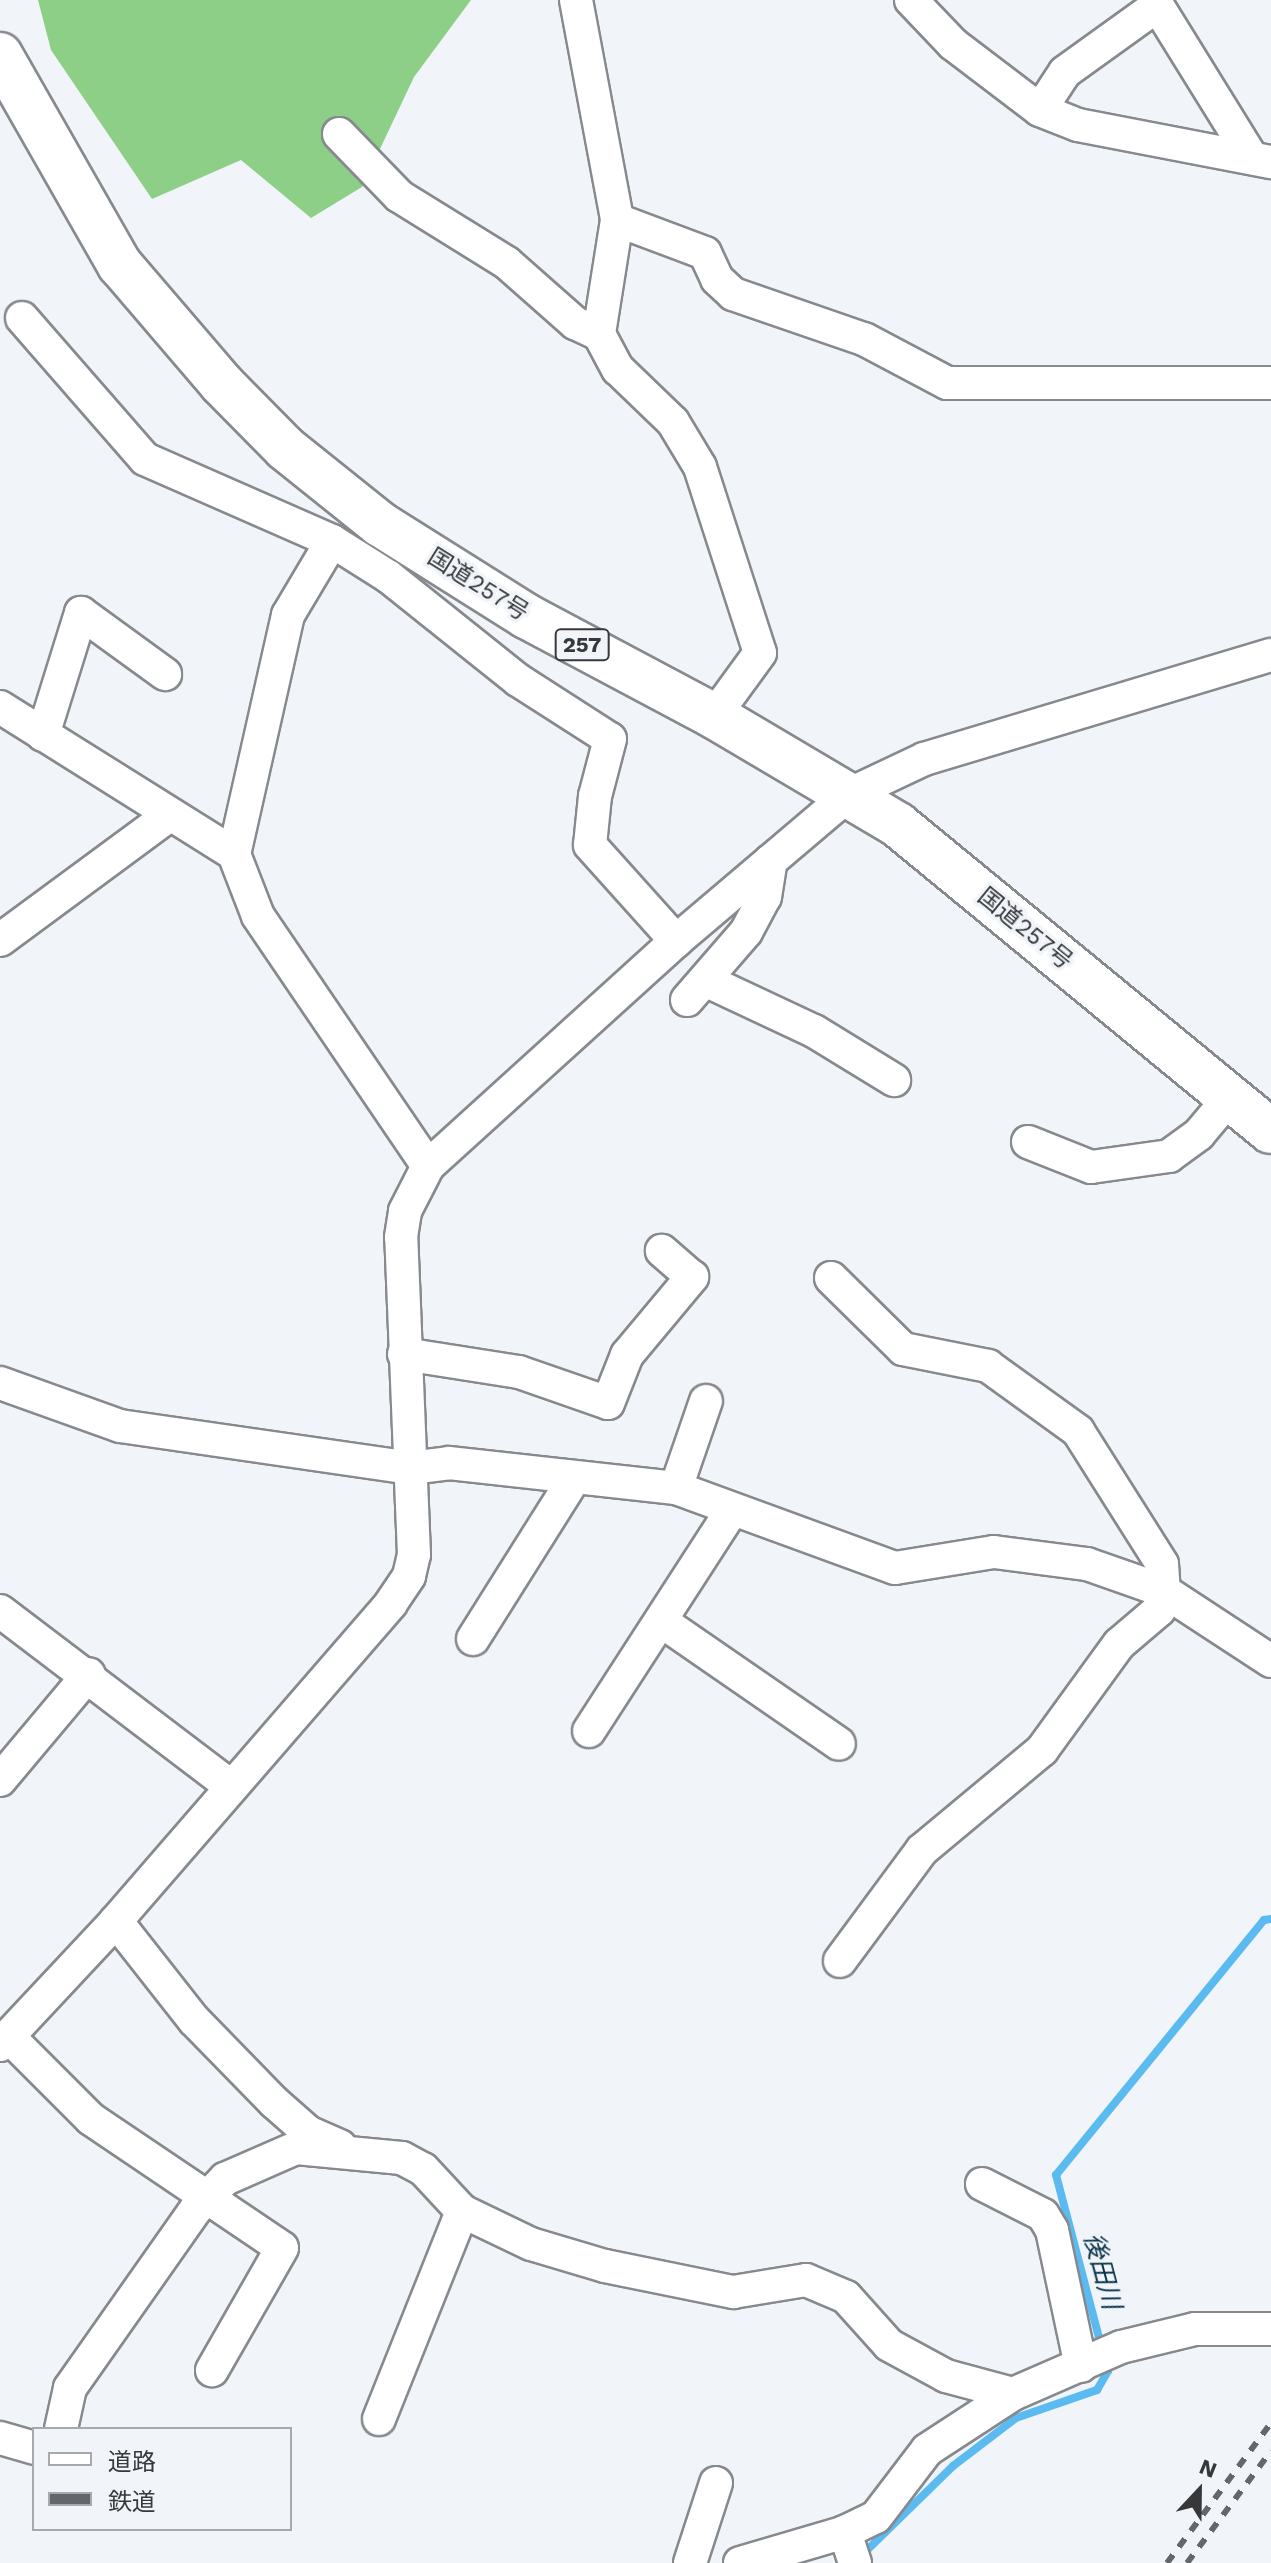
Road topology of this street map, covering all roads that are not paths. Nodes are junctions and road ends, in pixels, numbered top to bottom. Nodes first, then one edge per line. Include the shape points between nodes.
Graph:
1 (576, 0) edge
2 (911, 0) edge
3 (1156, 3) edge
4 (0, 55) edge
5 (1040, 110) junction
6 (339, 134) dead end
7 (1261, 160) edge
8 (617, 220) junction
9 (22, 318) dead end
10 (599, 334) junction
11 (1271, 383) edge
12 (332, 541) junction
13 (1271, 655) edge
14 (165, 674) dead end
15 (0, 707) edge
16 (714, 716) junction
17 (43, 735) junction
18 (848, 795) junction
19 (168, 816) junction
20 (234, 854) junction
21 (771, 860) junction
22 (0, 940) edge
23 (676, 941) junction
24 (894, 1080) dead end
25 (1230, 1097) junction
26 (1271, 1131) edge
27 (1028, 1142) dead end
28 (428, 1166) junction
29 (662, 1251) dead end
30 (831, 1278) dead end
31 (404, 1354) junction
32 (0, 1383) edge
33 (706, 1401) dead end
34 (410, 1468) junction
35 (575, 1477) junction
36 (676, 1488) junction
37 (732, 1510) junction
38 (1164, 1591) junction
39 (0, 1611) edge
40 (661, 1621) junction
41 (473, 1639) dead end
42 (1271, 1661) edge
43 (89, 1674) junction
44 (589, 1731) dead end
45 (839, 1744) dead end
46 (0, 1780) edge
47 (232, 1787) junction
48 (116, 1921) junction
49 (840, 1961) dead end
50 (4, 2040) edge
51 (347, 2149) junction
52 (982, 2184) dead end
53 (209, 2196) junction
54 (462, 2211) junction
55 (1271, 2329) edge
56 (1084, 2364) junction
57 (212, 2370) dead end
58 (1013, 2394) junction
59 (379, 2419) dead end
60 (61, 2427) edge
61 (0, 2438) edge
62 (32, 2447) edge
63 (716, 2483) dead end
64 (849, 2545) edge
65 (690, 2563) edge
66 (740, 2563) edge

1 - 8 street
2 - 5 street via 953,44
3 - 5 street via 1065,72
3 - 7 street
4 - 16 highway, 国道257号 / 257 via 120,265 221,383 285,448 393,533 526,616
5 - 7 street via 1078,125
6 - 10 street via 399,196 507,263 575,323
8 - 10 street
8 - 11 street via 705,253 717,279 733,294 864,339 947,383
9 - 12 street via 145,459
10 - 16 street via 618,369 680,433 700,467 733,562 760,653
12 - 20 street via 288,615
12 - 23 street via 389,577 518,680 610,739 595,796 590,845
13 - 18 street via 924,759
14 - 17 street via 81,613
15 - 17 street
16 - 18 highway, 国道257号 / 257
17 - 19 street
18 - 21 street
18 - 25 highway, 国道257号 / 257 via 898,825
19 - 20 street
19 - 22 street
20 - 28 street via 258,916
21 - 23 street
21 - 24 street via 765,897 746,932 696,990 814,1031
23 - 28 street
25 - 26 highway, 国道257号 / 257
25 - 27 street via 1199,1134 1169,1156 1091,1167
28 - 31 street via 405,1211
29 - 31 street via 692,1277 627,1355 608,1403 519,1372
30 - 38 street via 903,1349 988,1366 1078,1431 1162,1564
31 - 34 street
32 - 34 street via 120,1426
33 - 36 street
34 - 35 street via 449,1463
34 - 47 street via 414,1555 409,1576
35 - 36 street
35 - 41 street
36 - 37 street
37 - 38 street via 895,1568 994,1552 1087,1564
37 - 40 street
38 - 42 street
38 - 49 street via 1159,1610 1119,1644 1042,1750 922,1850
39 - 43 street
40 - 44 street
40 - 45 street
43 - 46 street
43 - 47 street
47 - 48 street
48 - 50 street
48 - 51 street via 194,2020 274,2102 308,2132
50 - 53 street via 91,2119
51 - 53 street via 296,2148 225,2179
51 - 54 street via 402,2158 423,2169
52 - 56 street via 1043,2215 1052,2230
53 - 57 street via 282,2248
53 - 60 street via 70,2388
54 - 58 street via 531,2244 718,2290 806,2280 846,2297 889,2345 946,2376
54 - 59 street
55 - 56 street via 1195,2329 1121,2347
56 - 58 street
58 - 64 street via 927,2450
61 - 62 street
63 - 65 street
64 - 66 street

